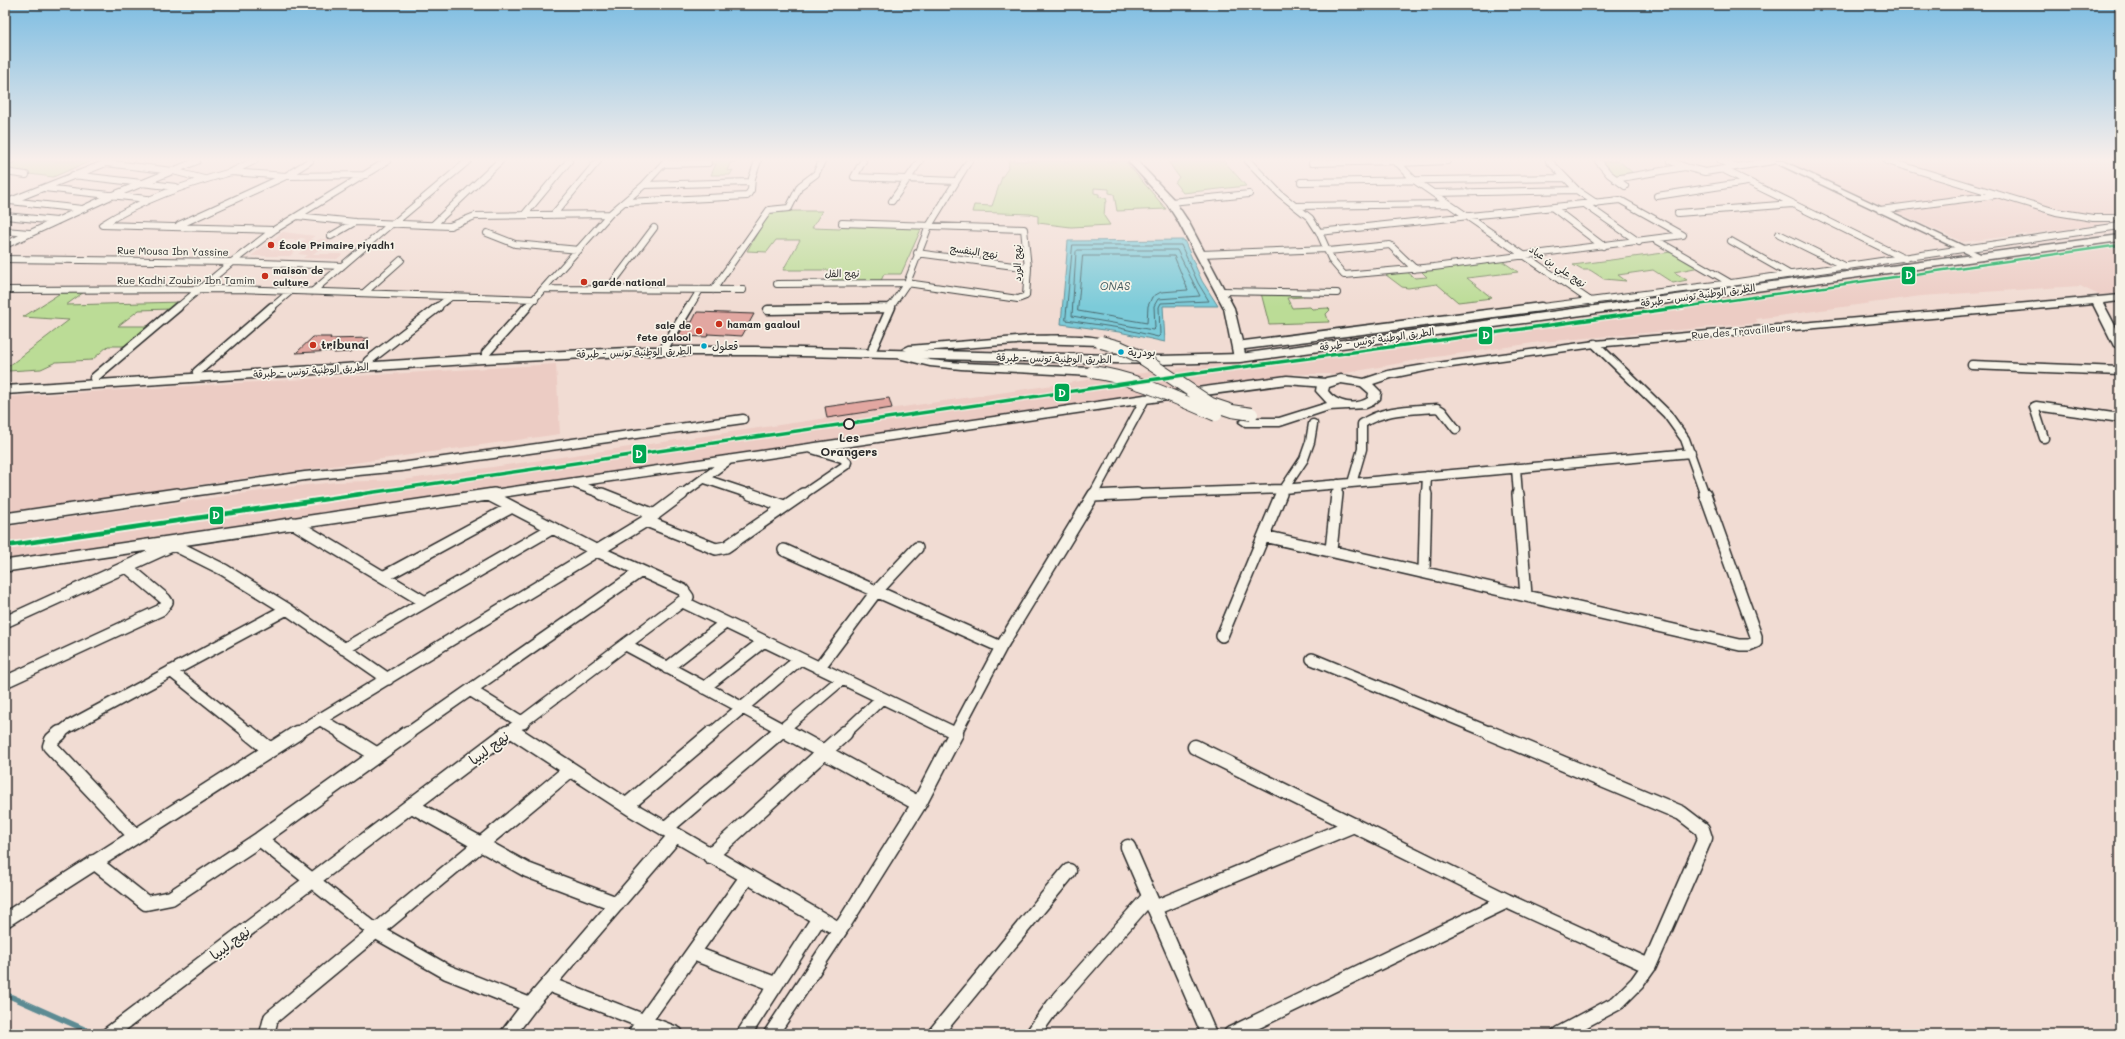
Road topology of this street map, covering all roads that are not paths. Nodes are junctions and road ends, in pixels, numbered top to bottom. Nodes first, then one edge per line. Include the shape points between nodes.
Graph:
1 (81, 209) edge
2 (129, 209) edge
3 (213, 209) edge
4 (308, 209) edge
5 (410, 209) edge
6 (449, 209) edge
7 (529, 209) edge
8 (558, 209) edge
9 (616, 209) edge
10 (774, 209) edge
11 (939, 209) edge
12 (1175, 209) edge
13 (1300, 209) edge
14 (1458, 209) edge
15 (1537, 209) edge
16 (1555, 209) edge
17 (1594, 209) edge
18 (1638, 209) edge
19 (1723, 209) edge
20 (1805, 209) edge
21 (1884, 209) edge
22 (2051, 209) edge
23 (1880, 210) joint
24 (1678, 213) dead end
25 (610, 214) junction
26 (524, 215) junction
27 (553, 215) junction
28 (5, 216) edge
29 (297, 216) junction
30 (1468, 216) junction
31 (2120, 218) edge
32 (57, 221) junction
33 (355, 222) junction
34 (842, 223) dead end
35 (392, 224) junction
36 (433, 225) junction
37 (177, 226) junction
38 (929, 226) junction
39 (2120, 226) edge
40 (654, 228) dead end
41 (274, 230) junction
42 (5, 231) edge
43 (1319, 232) junction
44 (30, 233) junction
45 (487, 233) dead end
46 (2120, 233) edge
47 (1779, 234) dead end
48 (331, 236) dead end
49 (2120, 238) edge
50 (1656, 240) junction
51 (1731, 241) dead end
52 (1639, 242) junction
53 (5, 245) edge
54 (1603, 246) junction
55 (579, 250) junction
56 (1327, 250) junction
57 (917, 253) junction
58 (1972, 253) junction
59 (1201, 254) junction
60 (1526, 256) junction
61 (5, 259) edge
62 (1907, 259) junction
63 (401, 260) dead end
64 (232, 262) junction
65 (342, 266) junction
66 (1028, 268) junction
67 (1847, 268) junction
68 (1415, 269) junction
69 (1792, 276) junction
70 (907, 282) junction
71 (777, 284) dead end
72 (1732, 284) junction
73 (200, 289) junction
74 (544, 289) junction
75 (608, 289) junction
76 (5, 290) edge
77 (700, 290) junction
78 (713, 290) junction
79 (743, 290) dead end
80 (292, 291) junction
81 (312, 292) junction
82 (365, 292) junction
83 (1221, 292) junction
84 (1336, 293) dead end
85 (452, 296) junction
86 (2120, 298) edge
87 (535, 299) junction
88 (2097, 300) junction
89 (1592, 302) junction
90 (890, 308) junction
91 (768, 310) dead end
92 (1595, 344) junction
93 (666, 345) junction
94 (2120, 346) edge
95 (873, 348) junction
96 (909, 348) junction
97 (1238, 352) junction
98 (486, 353) junction
99 (894, 354) junction
100 (368, 361) junction
101 (1972, 365) dead end
102 (2120, 371) edge
103 (197, 372) junction
104 (94, 378) junction
105 (1365, 383) junction
106 (5, 384) edge
107 (1324, 385) junction
108 (5, 390) edge
109 (1146, 399) junction
110 (1349, 406) junction
111 (1249, 418) junction
112 (2120, 418) edge
113 (743, 419) dead end
114 (1314, 424) dead end
115 (1456, 429) dead end
116 (2044, 438) dead end
117 (808, 448) junction
118 (1691, 453) junction
119 (730, 459) junction
120 (1516, 468) junction
121 (1427, 476) junction
122 (705, 479) junction
123 (572, 482) junction
124 (1352, 483) junction
125 (1338, 484) junction
126 (1282, 489) junction
127 (489, 495) junction
128 (1093, 496) junction
129 (784, 506) junction
130 (512, 507) junction
131 (650, 518) junction
132 (5, 519) edge
133 (293, 523) junction
134 (553, 528) junction
135 (1264, 536) junction
136 (185, 539) junction
137 (174, 545) junction
138 (917, 548) dead end
139 (784, 550) dead end
140 (1331, 550) junction
141 (597, 551) junction
142 (5, 566) edge
143 (127, 567) junction
144 (641, 571) junction
145 (1424, 572) junction
146 (383, 577) junction
147 (876, 592) junction
148 (1526, 595) junction
149 (425, 602) junction
150 (682, 602) junction
151 (287, 609) junction
152 (5, 622) edge
153 (725, 623) junction
154 (1222, 636) dead end
155 (764, 641) junction
156 (626, 645) junction
157 (1001, 647) junction
158 (344, 649) junction
159 (800, 659) junction
160 (1312, 660) dead end
161 (667, 668) junction
162 (819, 668) junction
163 (171, 671) junction
164 (842, 678) junction
165 (388, 679) junction
166 (5, 682) edge
167 (704, 688) junction
168 (470, 690) junction
169 (882, 698) junction
170 (741, 708) junction
171 (321, 720) junction
172 (518, 727) junction
173 (781, 730) junction
174 (957, 734) junction
175 (1194, 747) dead end
176 (270, 750) junction
177 (824, 753) junction
178 (377, 755) junction
179 (569, 771) junction
180 (919, 804) junction
181 (626, 805) junction
182 (412, 806) junction
183 (1354, 825) junction
184 (670, 832) junction
185 (135, 836) junction
186 (260, 839) junction
187 (482, 845) junction
188 (1128, 847) dead end
189 (710, 856) junction
190 (94, 862) junction
191 (1069, 871) dead end
192 (747, 877) junction
193 (312, 881) junction
194 (1152, 902) junction
195 (1507, 902) junction
196 (617, 904) junction
197 (820, 918) junction
198 (5, 920) edge
199 (840, 930) junction
200 (375, 932) junction
201 (693, 953) junction
202 (1648, 966) junction
203 (548, 984) junction
204 (775, 984) junction
205 (530, 1005) junction
206 (644, 1021) junction
207 (115, 1030) edge
208 (267, 1034) edge
209 (508, 1034) edge
210 (635, 1034) edge
211 (676, 1034) edge
212 (744, 1034) edge
213 (771, 1034) edge
214 (935, 1034) edge
215 (1033, 1034) edge
216 (1209, 1034) edge
217 (1232, 1034) edge
218 (1559, 1034) edge

1 - 32 street
2 - 37 street via 102,224
3 - 37 street
4 - 29 street
5 - 35 street
6 - 36 street
7 - 26 street
8 - 27 street
9 - 25 street
10 - 78 street via 769,210
11 - 38 street
12 - 59 street
13 - 43 street via 1308,216
14 - 30 street, نهج علي بن عياد
15 - 30 street
16 - 54 street
17 - 52 street
18 - 50 street via 1683,236
19 - 24 street
20 - 62 street
21 - 23 street
22 - 31 street via 2097,218
23 - 58 street
25 - 27 street
25 - 55 street
26 - 27 street
26 - 36 street via 472,216 452,225
28 - 32 street
29 - 33 street
29 - 41 street
30 - 43 street
30 - 60 street, نهج علي بن عياد
32 - 44 street
33 - 35 street
33 - 48 street
34 - 38 street
35 - 36 street
35 - 65 street
37 - 41 street
38 - 57 street
38 - 66 street, نهج الورد via 1024,229
39 - 58 street
40 - 75 street
41 - 64 street
42 - 44 street
43 - 56 street
44 - 53 street
45 - 55 street via 515,244
46 - 58 main road, الطريق الوطنية تونس - طبرقة
47 - 67 street
49 - 58 main road, الطريق الوطنية تونس - طبرقة
50 - 52 street
50 - 72 street
51 - 69 street
52 - 54 street
54 - 60 street
55 - 74 street
56 - 59 street
56 - 68 street via 1390,245
56 - 68 street via 1338,271 1343,274
57 - 66 street, نهج البنفسج
57 - 70 street
58 - 62 main road, الطريق الوطنية تونس - طبرقة
58 - 97 main road, الطريق الوطنية تونس - طبرقة
59 - 83 street
60 - 68 street
60 - 89 street, نهج علي بن عياد
61 - 64 street, Rue Mousa Ibn Yassine
62 - 67 main road, الطريق الوطنية تونس - طبرقة
63 - 82 street
64 - 65 street, Rue Mousa Ibn Yassine
64 - 73 street
65 - 81 street
66 - 70 street, نهج الورد via 1026,296 1021,299
67 - 69 main road, الطريق الوطنية تونس - طبرقة
69 - 72 main road, الطريق الوطنية تونس - طبرقة
70 - 71 street, نهج الفل
70 - 90 street
72 - 89 main road, الطريق الوطنية تونس - طبرقة
73 - 76 street, Rue Kadhi Zoubir Ibn Tamim
73 - 80 street, Rue Kadhi Zoubir Ibn Tamim
73 - 104 street
74 - 75 street
74 - 87 street
75 - 77 street
77 - 78 street
77 - 93 street
78 - 79 street
80 - 81 street, Rue Kadhi Zoubir Ibn Tamim
80 - 103 street
81 - 82 street, Rue Kadhi Zoubir Ibn Tamim
82 - 85 street, Rue Kadhi Zoubir Ibn Tamim
83 - 84 street
83 - 97 street via 1229,308
85 - 87 street, Rue Kadhi Zoubir Ibn Tamim
85 - 100 street
86 - 88 street, Rue des Travailleurs
87 - 98 street
88 - 92 street, Rue des Travailleurs
88 - 94 street
89 - 97 main road, الطريق الوطنية تونس - طبرقة
90 - 91 street
90 - 95 street
92 - 105 street, Rue des Travailleurs via 1424,368 1388,375
92 - 118 street via 1675,423
93 - 95 main road, الطريق الوطنية تونس - طبرقة
93 - 98 main road, الطريق الوطنية تونس - طبرقة
95 - 96 main road, الطريق الوطنية تونس - طبرقة
96 - 97 main road, الطريق الوطنية تونس - طبرقة via 1160,354
96 - 111 street, bridge via 1012,341 1101,342 1119,346 1139,356 1211,404
97 - 99 main road, الطريق الوطنية تونس - طبرقة via 1160,360
98 - 100 main road, الطريق الوطنية تونس - طبرقة
99 - 108 main road, الطريق الوطنية تونس - طبرقة via 706,350 591,353
99 - 111 street, bridge via 930,363 961,366 1092,372 1139,381 1213,414
100 - 103 main road, الطريق الوطنية تونس - طبرقة
101 - 102 street
103 - 104 main road, الطريق الوطنية تونس - طبرقة
104 - 106 main road, الطريق الوطنية تونس - طبرقة
105 - 107 street via 1341,379
105 - 110 street via 1375,392 1374,399 1362,405
107 - 109 street via 1287,380
107 - 110 street via 1323,395 1331,401
107 - 111 street via 1316,399 1301,408
109 - 117 street
109 - 128 street
110 - 111 street via 1327,407 1280,422
112 - 116 street via 2036,406 2034,408
113 - 132 street via 401,467 305,476
114 - 126 street via 1313,435 1302,464
115 - 124 street via 1437,408 1373,416 1362,424 1362,449
117 - 119 street
117 - 129 street via 842,458 847,462 846,465
118 - 120 street
118 - 148 street via 1756,642 1749,646 1740,645
119 - 122 street
119 - 123 street
120 - 121 street
120 - 148 street
121 - 124 street
121 - 145 street
122 - 129 street
122 - 131 street
123 - 127 street
123 - 131 street
124 - 125 street
125 - 126 street
125 - 140 street
126 - 128 street
126 - 135 street
127 - 130 street
127 - 133 street
128 - 157 street
129 - 131 street via 734,543 720,548
130 - 134 street
130 - 146 street
131 - 141 street
133 - 136 street
133 - 146 street
134 - 141 street
134 - 149 street
135 - 140 street
135 - 154 street
136 - 137 street
136 - 142 street
137 - 143 street
137 - 151 street via 224,570
138 - 147 street
139 - 147 street
140 - 145 street
141 - 144 street
141 - 165 street
143 - 152 street
143 - 166 street via 165,599 166,606
144 - 150 street via 686,592 688,597
144 - 168 street
145 - 148 street
146 - 149 street
147 - 157 street
147 - 162 street
149 - 158 street
150 - 153 street
150 - 156 street, نهج ليبيا
151 - 158 street
151 - 163 street
153 - 155 street
153 - 161 street
155 - 159 street
155 - 167 street
156 - 161 street
156 - 172 street, نهج ليبيا
157 - 174 street
158 - 165 street
159 - 162 street
159 - 170 street
160 - 202 street via 1694,820 1702,829 1705,838
161 - 167 street
162 - 164 street
163 - 176 street
163 - 185 street via 68,727 52,740 50,746
164 - 169 street
164 - 173 street
165 - 171 street
167 - 170 street
168 - 172 street
168 - 178 street
169 - 174 street
169 - 177 street
170 - 173 street
170 - 181 street
171 - 176 street
171 - 178 street
172 - 179 street
172 - 182 street, نهج ليبيا
173 - 177 street
173 - 184 street
174 - 180 street
175 - 183 street
176 - 185 street
177 - 180 street
177 - 189 street
178 - 186 street
179 - 181 street
179 - 187 street
180 - 199 street
181 - 184 street
182 - 187 street
182 - 193 street, نهج ليبيا
183 - 194 street
183 - 195 street
184 - 189 street
184 - 196 street
185 - 190 street
186 - 190 street via 182,892 158,902 146,903
186 - 193 street
187 - 196 street via 528,870
187 - 200 street
188 - 194 street
189 - 192 street
190 - 198 street
191 - 214 street
192 - 197 street
192 - 201 street
193 - 200 street
193 - 207 street, نهج ليبيا
194 - 215 street via 1053,1006
194 - 216 street
195 - 202 street
195 - 217 street
196 - 203 street
197 - 199 street
197 - 204 street
199 - 213 street
200 - 205 street via 447,972
200 - 208 street via 271,1018
201 - 204 street
201 - 206 street
202 - 218 street via 1638,983 1617,1003
203 - 205 street
203 - 206 street
204 - 212 street
205 - 209 street
206 - 210 street
206 - 211 street

